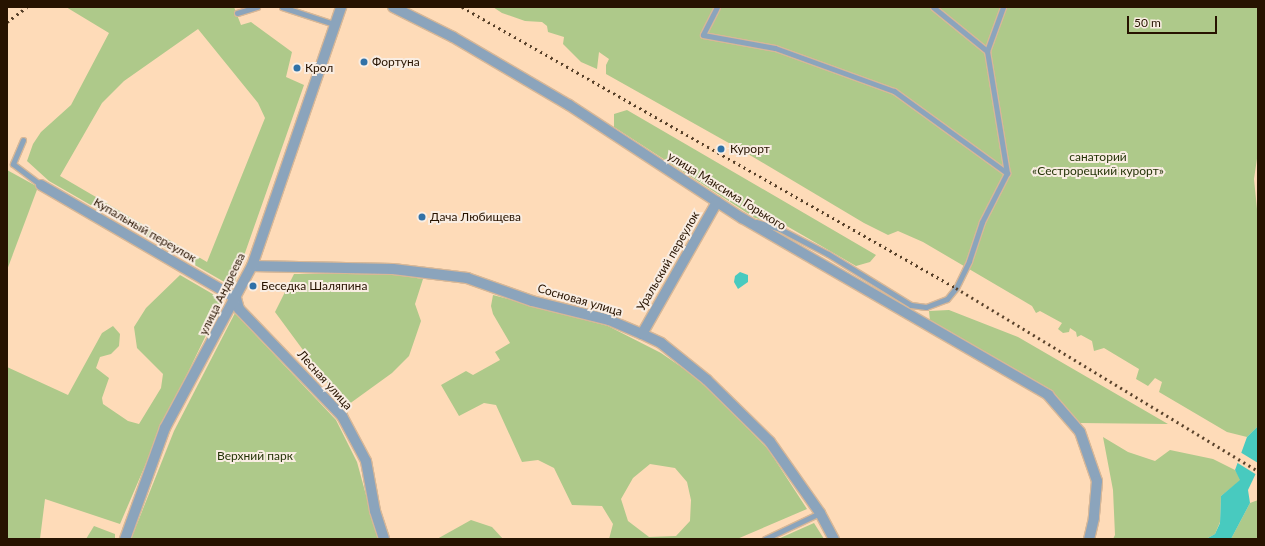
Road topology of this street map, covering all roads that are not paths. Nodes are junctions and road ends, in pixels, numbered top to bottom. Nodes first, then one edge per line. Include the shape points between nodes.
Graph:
1 (256, 7) edge
2 (282, 7) edge
3 (341, 7) edge
4 (393, 7) edge
5 (717, 7) edge
6 (933, 7) edge
7 (1003, 7) edge
8 (237, 13) dead end
9 (334, 24) junction
10 (987, 51) junction
11 (23, 140) dead end
12 (1007, 173) junction
13 (41, 185) joint
14 (718, 202) junction
15 (742, 218) junction
16 (252, 266) junction
17 (236, 298) junction
18 (642, 334) junction
19 (820, 513) junction
20 (124, 539) edge
21 (384, 539) edge
22 (765, 539) edge
23 (834, 539) edge
24 (1089, 539) edge

1 - 8 lane
2 - 9 lane
3 - 9 street, улица Андреева
4 - 14 street, улица Максима Горького via 453,37 569,105
5 - 12 lane via 703,35 775,48 894,91
6 - 10 lane
7 - 10 lane
9 - 16 street, улица Андреева
10 - 12 lane
11 - 13 lane via 13,164
12 - 15 lane via 982,222 969,262 956,288 947,299 926,307 911,306 828,254 780,229
13 - 17 street, Купальный переулок
14 - 15 street, улица Максима Горького
14 - 18 street, Уральский переулок
15 - 24 street, улица Максима Горького via 1048,395 1080,432 1097,481 1094,518
16 - 17 street, улица Андреева
16 - 18 street, Сосновая улица via 393,269 468,278 532,301 609,320
17 - 20 street, улица Андреева via 165,428
17 - 21 street, Лесная улица via 239,309 342,416 366,461 374,511
18 - 19 street, Сосновая улица via 660,343 707,380 770,442
19 - 22 lane
19 - 23 street, Сосновая улица

